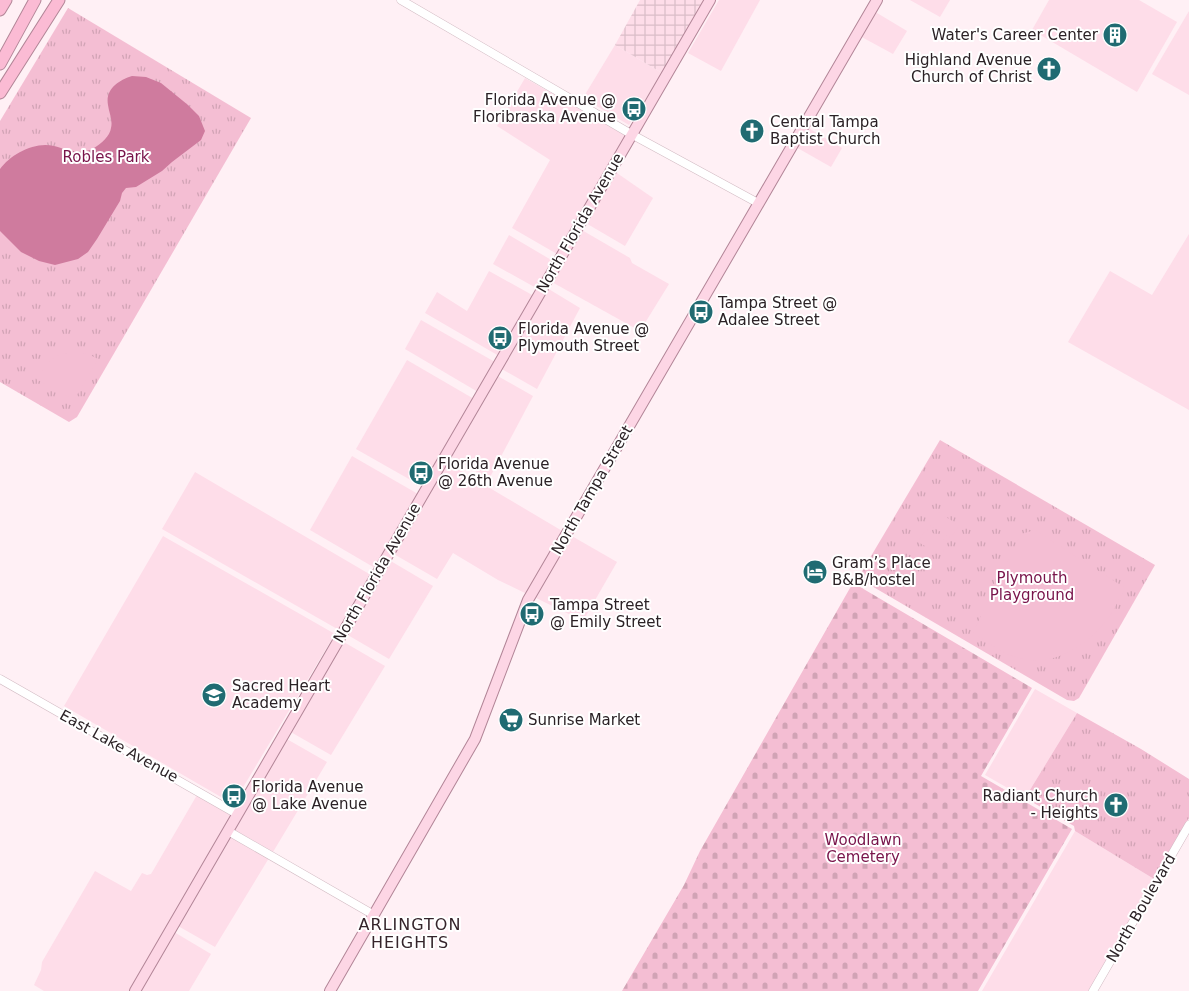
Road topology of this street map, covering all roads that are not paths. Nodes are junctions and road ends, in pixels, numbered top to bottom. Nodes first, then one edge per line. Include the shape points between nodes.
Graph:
1 (6, 0) edge
2 (35, 0) edge
3 (59, 0) edge
4 (401, 0) edge
5 (710, 0) edge
6 (877, 0) edge
7 (0, 10) edge
8 (0, 64) edge
9 (0, 93) edge
10 (631, 134) junction
11 (758, 203) junction
12 (0, 679) edge
13 (237, 814) junction
14 (1189, 825) edge
15 (228, 831) junction
16 (374, 916) junction
17 (135, 991) edge
18 (330, 991) edge
19 (1093, 991) edge

1 - 7 highway
2 - 8 highway
3 - 9 highway
4 - 10 street
5 - 10 main road, North Florida Avenue
6 - 11 main road, North Tampa Street
10 - 11 street
10 - 13 main road, North Florida Avenue
11 - 16 main road, North Tampa Street via 528,600 475,739
12 - 13 street, East Lake Avenue
13 - 15 main road, North Florida Avenue
14 - 19 street, North Boulevard
15 - 16 street
15 - 17 main road, North Florida Avenue
16 - 18 main road, North Tampa Street

